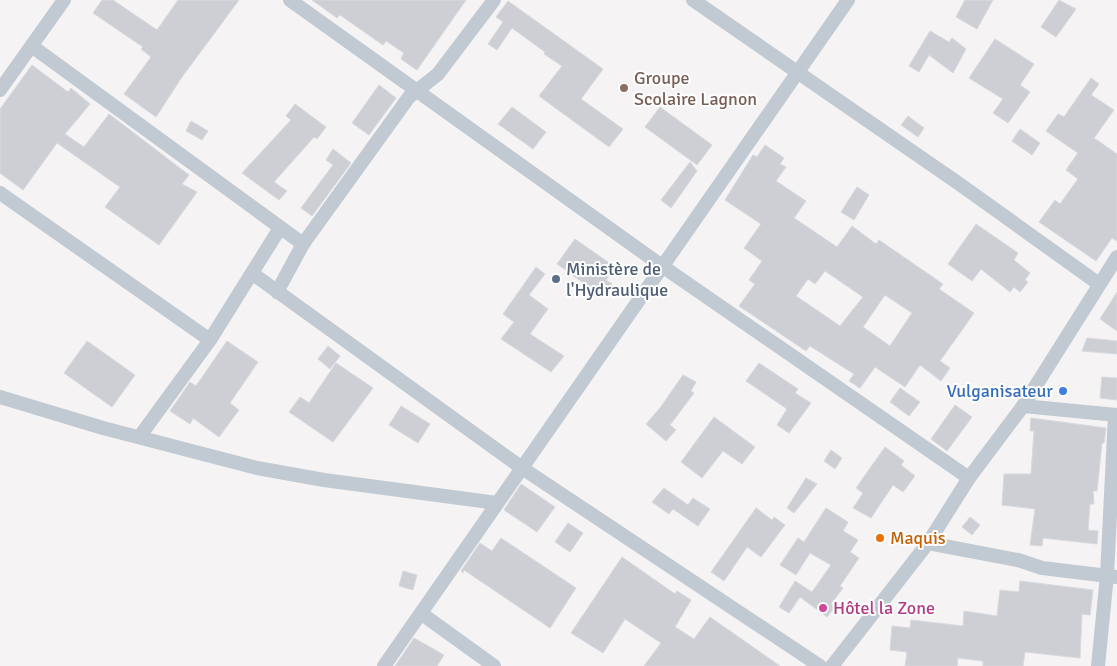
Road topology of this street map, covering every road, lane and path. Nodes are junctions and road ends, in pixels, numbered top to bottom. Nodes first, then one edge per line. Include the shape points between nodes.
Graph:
1 (64, 0) edge
2 (290, 0) edge
3 (494, 0) edge
4 (693, 0) edge
5 (848, 0) edge
6 (33, 47) junction
7 (798, 72) junction
8 (417, 89) junction
9 (0, 90) edge
10 (0, 193) edge
11 (280, 228) junction
12 (303, 244) junction
13 (1116, 261) edge
14 (662, 266) junction
15 (252, 274) junction
16 (1099, 284) junction
17 (277, 292) junction
18 (210, 340) junction
19 (0, 397) edge
20 (1023, 406) junction
21 (1116, 415) edge
22 (140, 436) junction
23 (522, 468) junction
24 (969, 478) junction
25 (497, 503) junction
26 (928, 544) junction
27 (1112, 576) edge
28 (422, 614) junction
29 (384, 666) edge
30 (494, 666) edge
31 (820, 666) edge
32 (832, 666) edge
33 (1098, 666) edge

1 - 6 street
2 - 8 street
3 - 8 street via 438,74
4 - 7 street
5 - 7 street
6 - 9 street
6 - 11 street
7 - 14 street
7 - 16 street
8 - 12 street
8 - 14 street
10 - 18 street
11 - 12 street
11 - 15 street
12 - 17 street
13 - 16 street
14 - 23 street
14 - 24 street
15 - 17 street
15 - 18 street
16 - 20 street
17 - 23 street
18 - 22 street
19 - 22 street
20 - 21 street
20 - 24 street
21 - 27 street
22 - 25 street via 257,468
23 - 25 street
23 - 31 street
24 - 26 street
25 - 28 street
26 - 27 street via 1018,560 1042,568
26 - 32 street
27 - 33 street
28 - 29 street
28 - 30 street

